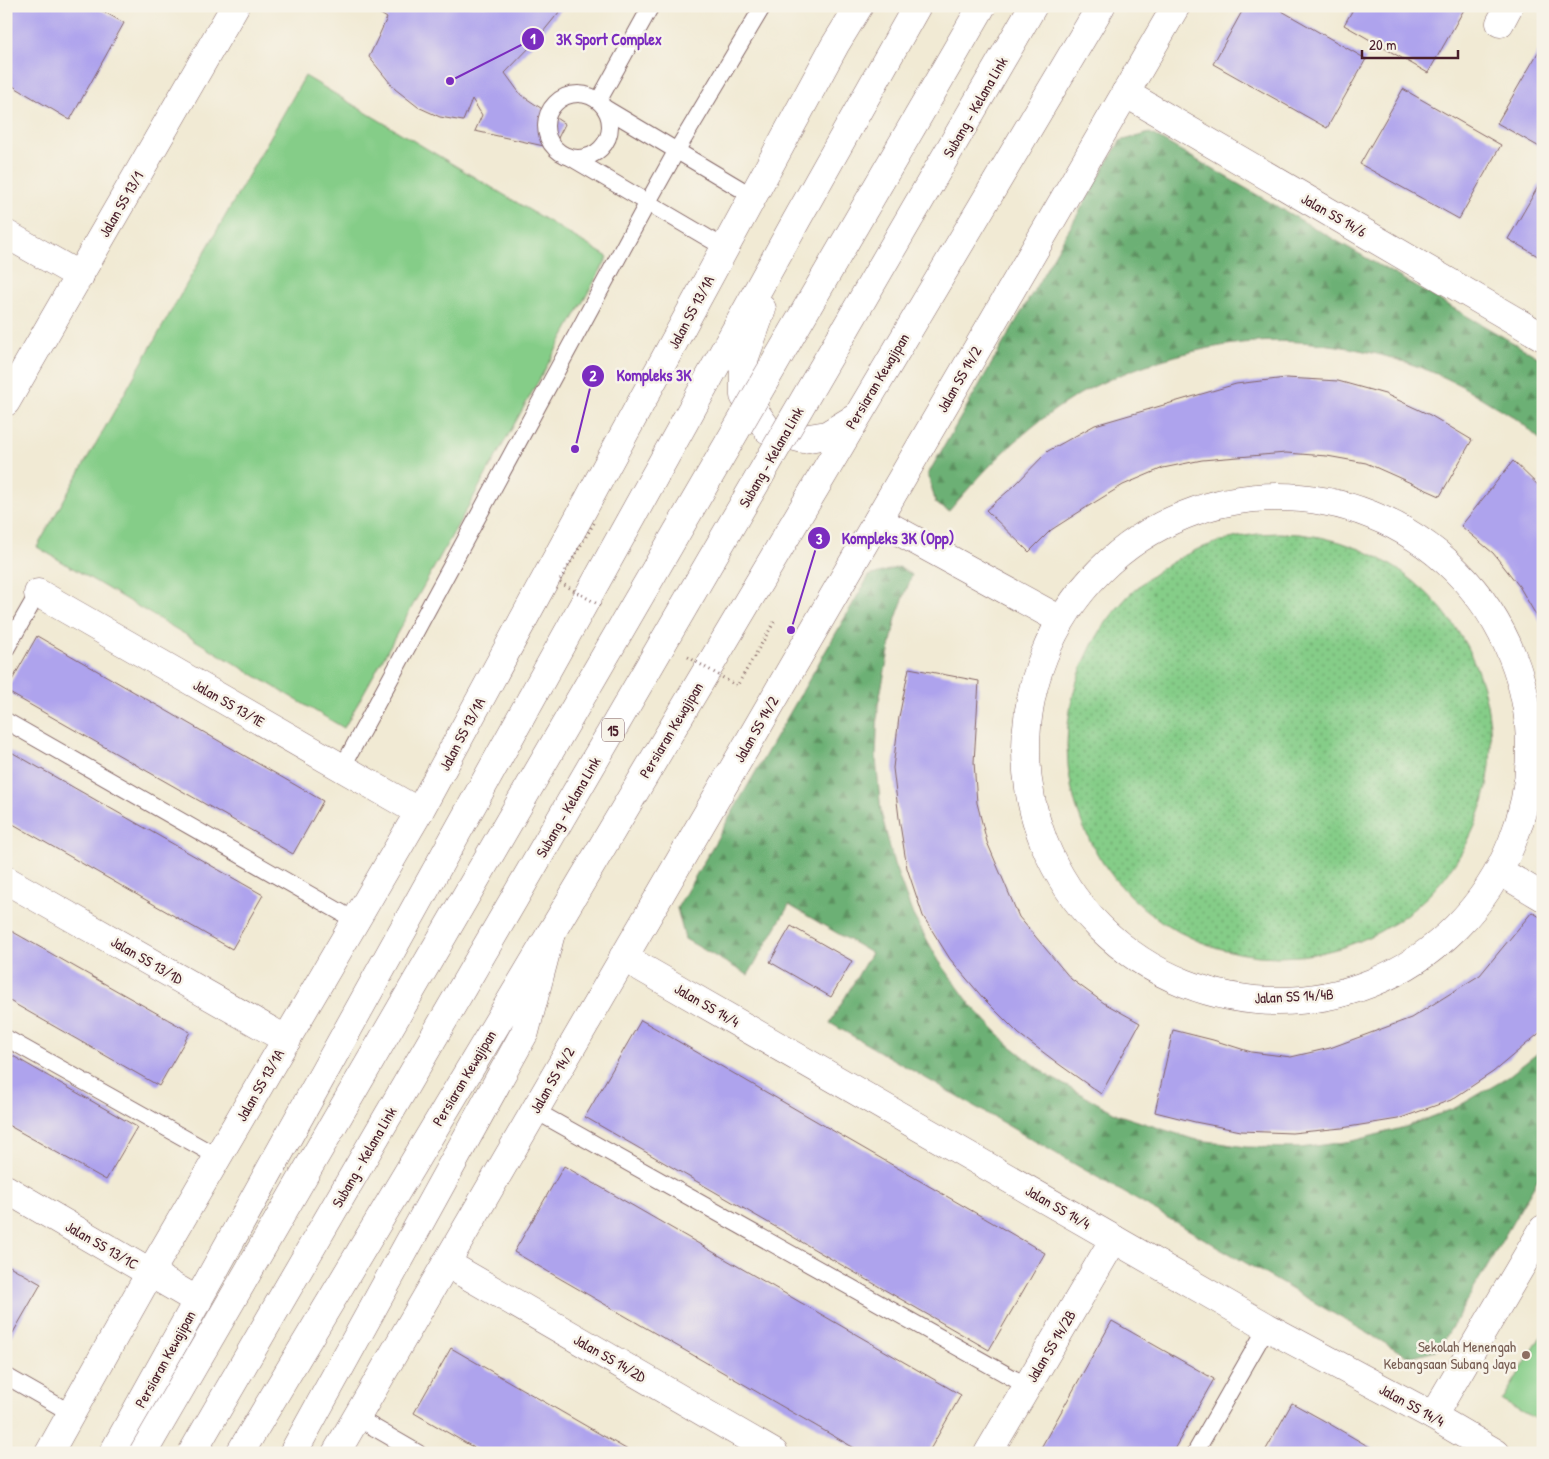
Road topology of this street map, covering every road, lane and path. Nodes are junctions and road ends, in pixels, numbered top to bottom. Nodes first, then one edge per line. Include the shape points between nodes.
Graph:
1 (235, 6) edge
2 (652, 6) edge
3 (763, 6) edge
4 (859, 6) edge
5 (917, 6) edge
6 (982, 6) edge
7 (1034, 6) edge
8 (1101, 6) edge
9 (1176, 6) edge
10 (1125, 93) junction
11 (602, 104) junction
12 (677, 150) junction
13 (566, 155) junction
14 (754, 197) junction
15 (648, 202) junction
16 (796, 220) junction
17 (6, 234) edge
18 (725, 248) junction
19 (80, 276) junction
20 (1543, 337) edge
21 (6, 402) edge
22 (856, 417) junction
23 (878, 520) junction
24 (38, 594) joint
25 (1059, 619) junction
26 (6, 649) edge
27 (6, 721) edge
28 (342, 768) junction
29 (420, 812) junction
30 (1501, 872) junction
31 (6, 880) edge
32 (1543, 896) edge
33 (356, 921) junction
34 (551, 933) junction
35 (623, 957) junction
36 (6, 1038) edge
37 (287, 1040) junction
38 (534, 1110) junction
39 (218, 1157) junction
40 (6, 1189) edge
41 (1543, 1229) edge
42 (1114, 1239) junction
43 (446, 1263) junction
44 (150, 1273) junction
45 (198, 1301) junction
46 (1267, 1327) junction
47 (6, 1376) edge
48 (1027, 1386) junction
49 (71, 1413) junction
50 (1433, 1416) junction
51 (356, 1417) junction
52 (49, 1453) edge
53 (113, 1453) edge
54 (143, 1453) edge
55 (192, 1453) edge
56 (240, 1453) edge
57 (293, 1453) edge
58 (336, 1453) edge
59 (418, 1453) edge
60 (774, 1453) edge
61 (988, 1453) edge
62 (1194, 1453) edge
63 (1496, 1453) edge

1 - 19 main road, Jalan SS 13/1
2 - 11 lane
3 - 12 lane
4 - 14 main road, Jalan SS 13/1A
5 - 16 main road, Persiaran Kewajipan
6 - 54 main road, bridge
7 - 55 main road, Subang - Kelana Link / 15, bridge
8 - 22 main road, Persiaran Kewajipan
9 - 10 main road, Jalan SS 14/2
10 - 20 main road, Jalan SS 14/6
10 - 23 main road, Jalan SS 14/2
11 - 12 lane
11 - 13 lane via 610,117 611,128 603,146 587,157
11 - 13 lane via 590,96 578,94 558,100 551,109 546,130 550,141
12 - 14 lane
12 - 15 lane
13 - 15 lane
14 - 18 main road, Jalan SS 13/1A
15 - 18 lane
15 - 28 lane
16 - 22 main road via 744,360 744,396 768,430 803,440 827,436
16 - 45 main road, Persiaran Kewajipan
17 - 19 main road
18 - 29 main road, Jalan SS 13/1A
19 - 21 main road, Jalan SS 13/1
22 - 34 main road, Persiaran Kewajipan
23 - 25 main road
23 - 35 main road, Jalan SS 14/2
24 - 26 lane
24 - 28 main road, Jalan SS 13/1E
25 - 30 main road, Jalan SS 14/4B via 1100,568 1137,540 1152,529 1212,504 1277,496 1342,505 1402,529 1455,568 1496,620 1522,680 1532,744 1525,808
25 - 30 main road, Jalan SS 14/4B via 1032,686 1024,759 1038,831 1072,896 1123,949 1187,985 1259,1002 1332,997 1401,972 1459,928
27 - 33 lane
28 - 29 main road, Jalan SS 13/1E
29 - 33 main road, Jalan SS 13/1A
30 - 32 main road
31 - 37 main road, Jalan SS 13/1D
33 - 37 main road, Jalan SS 13/1A
34 - 56 main road, Persiaran Kewajipan
34 - 57 main road via 525,1032
35 - 38 main road, Jalan SS 14/2
35 - 42 main road, Jalan SS 14/4
36 - 39 lane
37 - 39 main road, Jalan SS 13/1A
38 - 43 main road, Jalan SS 14/2
38 - 48 lane
39 - 44 main road, Jalan SS 13/1A
40 - 44 main road, Jalan SS 13/1C
41 - 50 main road
42 - 46 main road, Jalan SS 14/4
42 - 48 main road, Jalan SS 14/2B
43 - 51 main road, Jalan SS 14/2
43 - 60 main road, Jalan SS 14/2D
44 - 45 main road, Jalan SS 13/1C
44 - 49 main road, Jalan SS 13/1A
45 - 53 main road, Persiaran Kewajipan
46 - 50 main road, Jalan SS 14/4
46 - 62 lane
47 - 49 lane
48 - 61 main road, Jalan SS 14/2B
49 - 52 main road, Jalan SS 13/1A
50 - 63 main road, Jalan SS 14/4
51 - 58 main road, Jalan SS 14/2
51 - 59 lane

